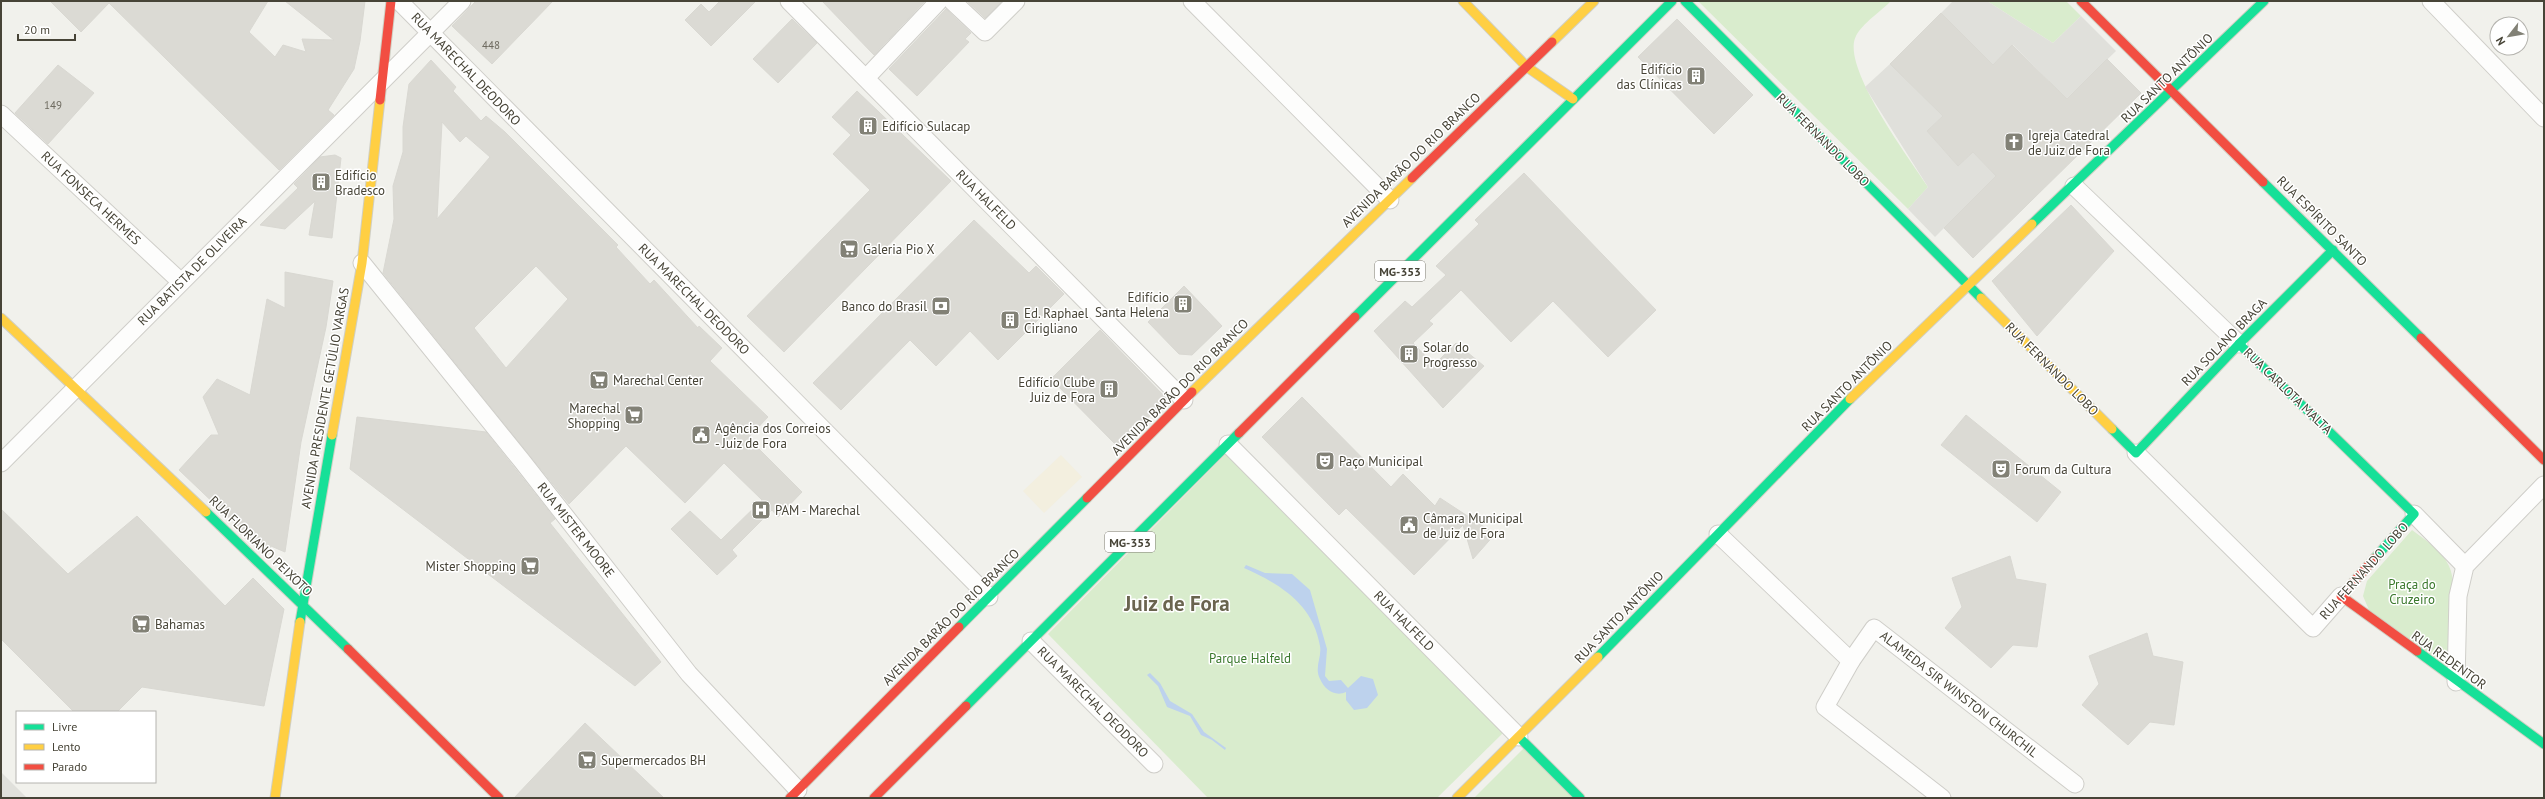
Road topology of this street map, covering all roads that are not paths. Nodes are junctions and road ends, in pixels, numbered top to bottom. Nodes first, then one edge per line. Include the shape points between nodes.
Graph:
1 (391, 1) edge
2 (400, 1) edge
3 (462, 1) edge
4 (789, 1) edge
5 (940, 1) edge
6 (952, 1) edge
7 (1016, 1) edge
8 (1192, 1) edge
9 (1463, 1) edge
10 (1594, 1) edge
11 (1672, 1) edge
12 (1685, 1) edge
13 (2081, 1) edge
14 (2264, 1) edge
15 (2431, 1) edge
16 (430, 33) junction
17 (1526, 68) junction
18 (866, 78) junction
19 (384, 79) junction
20 (2172, 91) junction
21 (1573, 99) junction
22 (1, 114) edge
23 (2544, 118) edge
24 (2074, 186) junction
25 (1390, 200) junction
26 (2333, 250) junction
27 (362, 263) junction
28 (180, 282) junction
29 (1968, 286) junction
30 (1, 318) edge
31 (2239, 344) junction
32 (76, 387) junction
33 (1184, 400) junction
34 (1228, 444) junction
35 (2136, 453) junction
36 (2544, 460) edge
37 (1, 462) edge
38 (2544, 485) edge
39 (2414, 514) junction
40 (1718, 534) junction
41 (2465, 566) junction
42 (2341, 596) junction
43 (988, 597) junction
44 (302, 604) junction
45 (1032, 641) junction
46 (1851, 661) junction
47 (2456, 682) junction
48 (1519, 737) junction
49 (2544, 744) edge
50 (1154, 764) dead end
51 (2075, 784) dead end
52 (794, 794) edge
53 (275, 798) edge
54 (499, 798) edge
55 (874, 798) edge
56 (1457, 798) edge
57 (1580, 798) edge
58 (1942, 798) edge

1 - 19 street, AVENIDA PRESIDENTE GETÚLIO VARGAS
2 - 16 street, RUA MARECHAL DEODORO
3 - 16 street
4 - 18 street, RUA HALFELD
5 - 18 street
6 - 7 street via 985,32
8 - 25 street
9 - 17 street
10 - 17 street, AVENIDA BARÃO DO RIO BRANCO
11 - 21 street, MG-353
12 - 29 street, RUA FERNANDO LOBO
13 - 20 street, RUA ESPÍRITO SANTO
14 - 20 street, RUA SANTO ANTÔNIO
15 - 23 street
16 - 19 street, RUA BATISTA DE OLIVEIRA
16 - 43 street, RUA MARECHAL DEODORO
17 - 21 street via 1550,88
17 - 25 street, AVENIDA BARÃO DO RIO BRANCO
18 - 33 street, RUA HALFELD
19 - 27 street, AVENIDA PRESIDENTE GETÚLIO VARGAS
19 - 28 street, RUA BATISTA DE OLIVEIRA
20 - 24 street, RUA SANTO ANTÔNIO
20 - 26 street, RUA ESPÍRITO SANTO
21 - 34 street, MG-353
22 - 28 street, RUA FONSECA HERMES
24 - 29 street, RUA SANTO ANTÔNIO
24 - 31 street, RUA CARLOTA MALTA
25 - 33 street, AVENIDA BARÃO DO RIO BRANCO
26 - 31 street, RUA SOLANO BRAGA
26 - 36 street, RUA ESPÍRITO SANTO
27 - 44 street, AVENIDA PRESIDENTE GETÚLIO VARGAS
27 - 52 street, RUA MISTER MOORE via 522,460 689,674
28 - 32 street, RUA BATISTA DE OLIVEIRA
29 - 35 street, RUA FERNANDO LOBO
29 - 40 street, RUA SANTO ANTÔNIO via 1848,401
30 - 32 street, RUA FLORIANO PEIXOTO
31 - 35 street, RUA SOLANO BRAGA
31 - 39 street, RUA CARLOTA MALTA
32 - 37 street, RUA BATISTA DE OLIVEIRA
32 - 44 street, RUA FLORIANO PEIXOTO
33 - 43 street, AVENIDA BARÃO DO RIO BRANCO
34 - 45 street, MG-353
34 - 48 street, RUA HALFELD
35 - 42 street, RUA FERNANDO LOBO via 2313,628
38 - 41 street
39 - 41 street, RUA CARLOTA MALTA
39 - 42 street, RUA FERNANDO LOBO
40 - 46 street
40 - 48 street, RUA SANTO ANTÔNIO
41 - 47 street via 2458,596
42 - 47 street, RUA REDENTOR
43 - 52 street, AVENIDA BARÃO DO RIO BRANCO
44 - 53 street, AVENIDA PRESIDENTE GETÚLIO VARGAS
44 - 54 street, RUA FLORIANO PEIXOTO
45 - 50 street, RUA MARECHAL DEODORO
45 - 55 street, MG-353
46 - 51 street, ALAMEDA SIR WINSTON CHURCHIL via 1874,628
46 - 58 street, ALAMEDA SIR WINSTON CHURCHIL via 1825,707
47 - 49 street, RUA REDENTOR
48 - 56 street, RUA SANTO ANTÔNIO
48 - 57 street, RUA HALFELD

